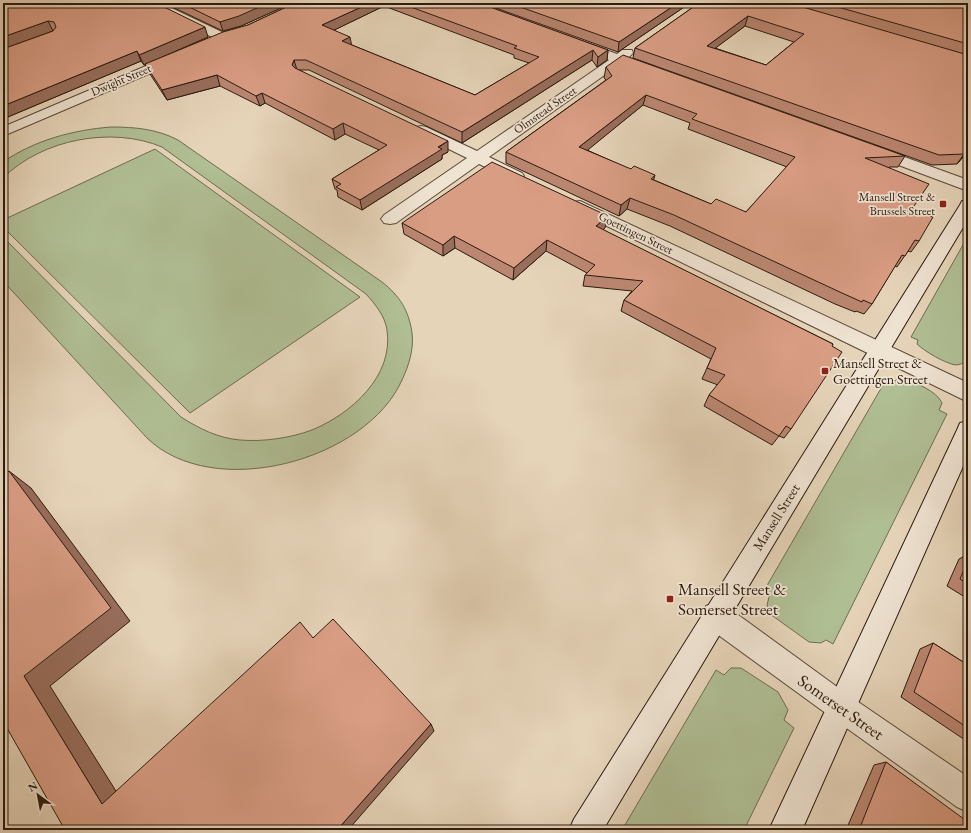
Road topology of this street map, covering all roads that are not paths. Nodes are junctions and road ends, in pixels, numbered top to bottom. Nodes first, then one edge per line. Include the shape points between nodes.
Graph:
1 (152, 3) edge
2 (568, 40) edge
3 (208, 43) edge
4 (638, 46) edge
5 (186, 53) edge
6 (619, 59) junction
7 (656, 72) edge
8 (406, 123) edge
9 (3, 132) edge
10 (865, 148) edge
11 (477, 157) junction
12 (527, 181) edge
13 (968, 186) edge
14 (563, 198) edge
15 (968, 205) edge
16 (390, 219) dead end
17 (879, 350) junction
18 (968, 392) edge
19 (968, 430) edge
20 (716, 616) junction
21 (841, 708) junction
22 (968, 796) edge
23 (585, 830) edge
24 (785, 830) edge

1 - 3 street via 228,35
2 - 6 street
4 - 6 street, Olmstead Street
5 - 9 street, Dwight Street
6 - 7 street
6 - 11 street, Olmstead Street
8 - 11 street
10 - 13 street
11 - 12 street
11 - 16 street, Olmstead Street
14 - 17 street, Goettingen Street
15 - 17 street, Mansell Street
17 - 18 street, Goettingen Street
17 - 20 street, Mansell Street
19 - 21 street
20 - 21 street, Somerset Street
20 - 23 street, Mansell Street
21 - 22 street, Somerset Street
21 - 24 street

